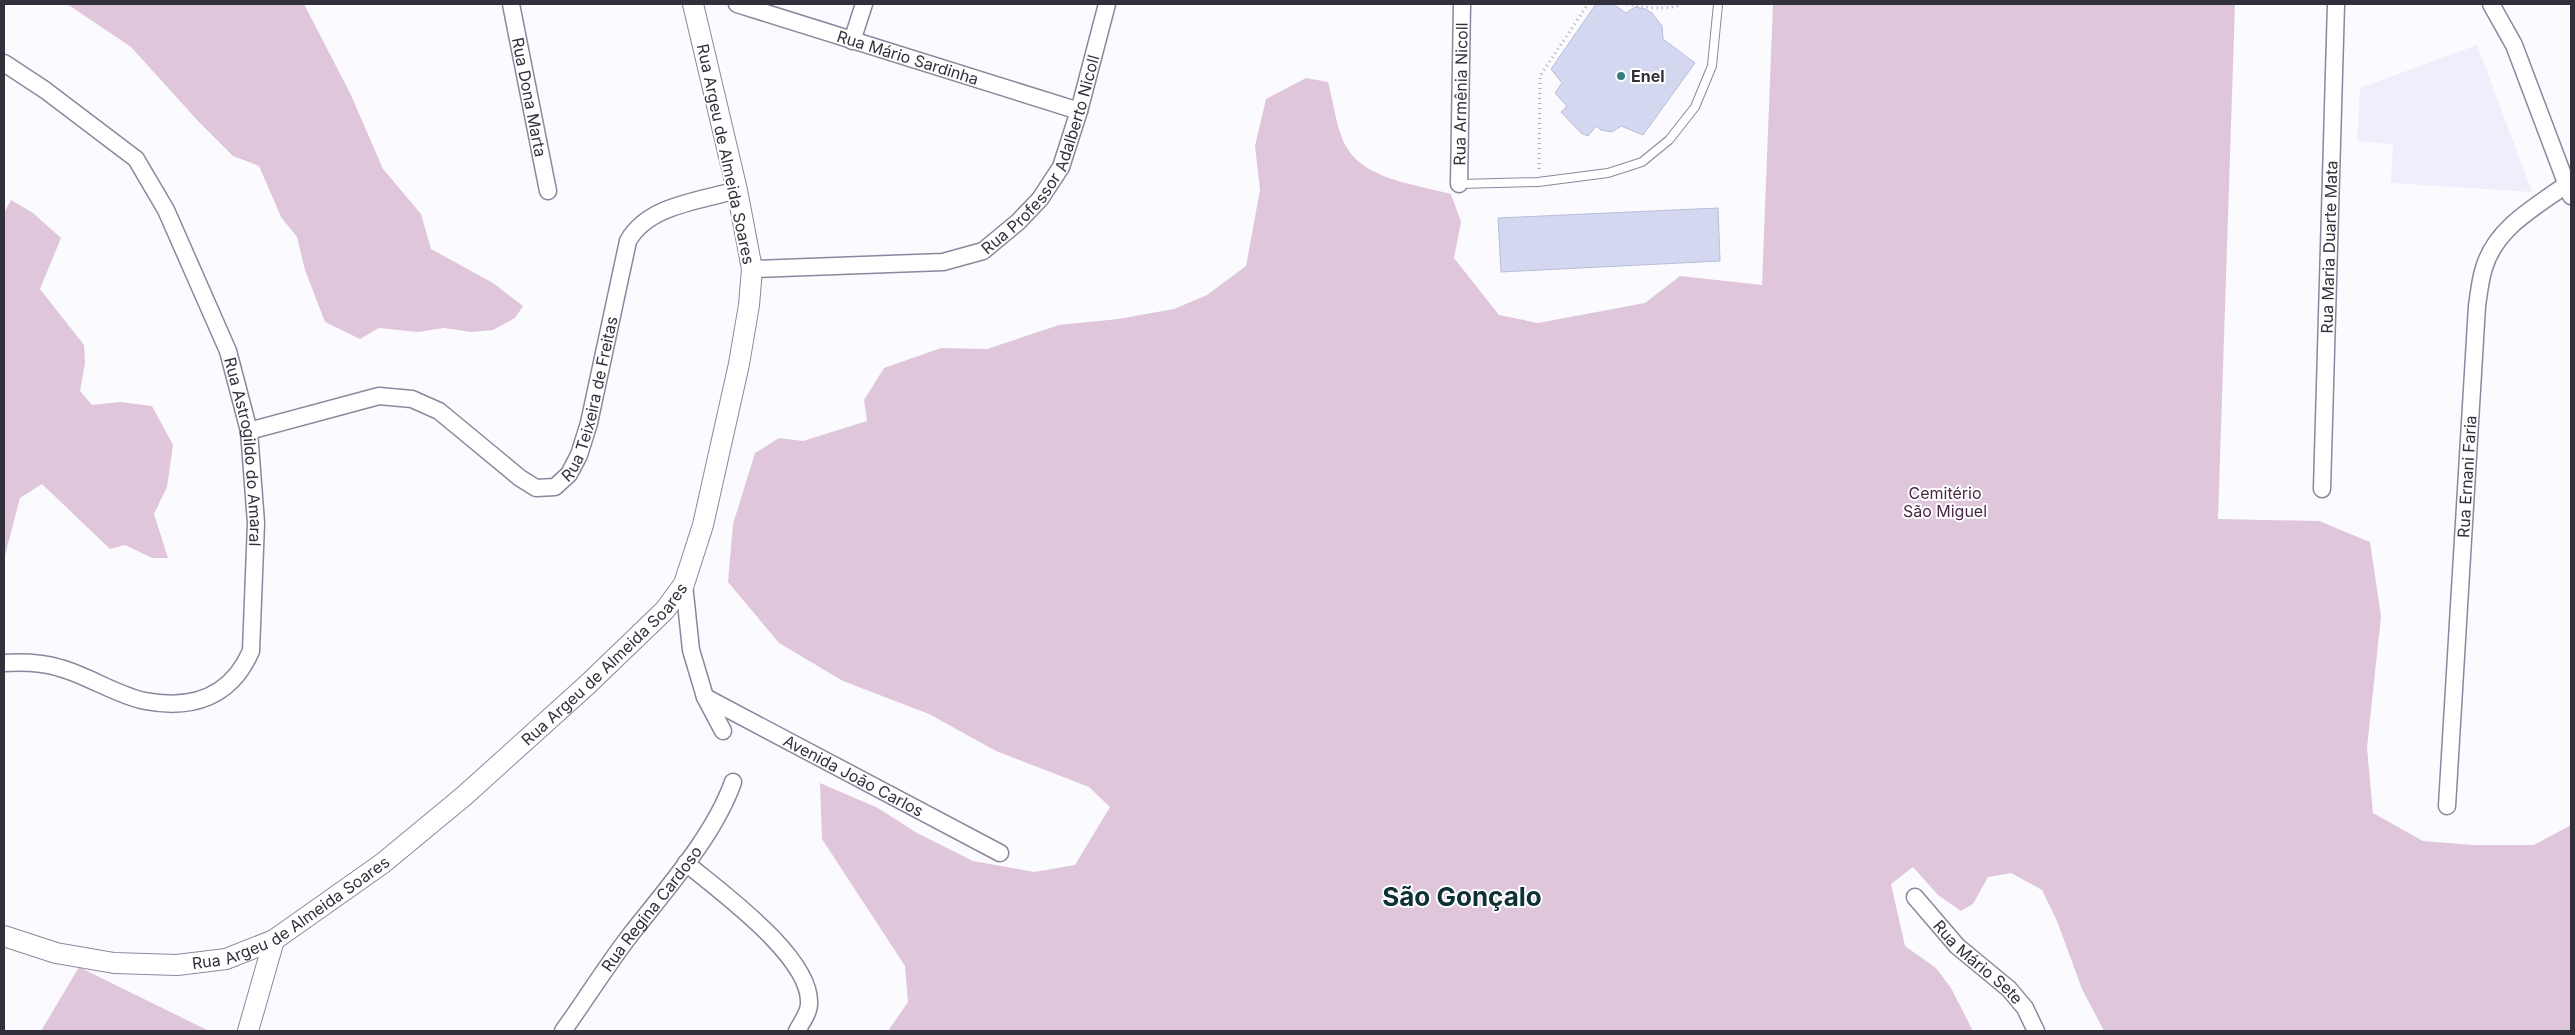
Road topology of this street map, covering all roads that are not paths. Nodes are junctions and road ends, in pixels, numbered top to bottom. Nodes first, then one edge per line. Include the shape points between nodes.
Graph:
1 (511, 4) edge
2 (693, 4) edge
3 (737, 4) edge
4 (864, 4) edge
5 (1107, 4) edge
6 (1462, 4) edge
7 (1718, 4) edge
8 (2336, 4) edge
9 (2491, 4) edge
10 (852, 41) junction
11 (4, 63) edge
12 (1079, 111) junction
13 (1459, 184) joint
14 (737, 190) junction
15 (2569, 190) edge
16 (548, 191) dead end
17 (752, 270) junction
18 (249, 431) junction
19 (2322, 489) dead end
20 (684, 584) junction
21 (4, 663) edge
22 (705, 698) junction
23 (723, 731) dead end
24 (734, 782) dead end
25 (2447, 806) dead end
26 (1000, 853) dead end
27 (686, 863) junction
28 (1915, 897) dead end
29 (4, 936) edge
30 (274, 940) junction
31 (248, 1031) edge
32 (564, 1031) edge
33 (797, 1031) edge
34 (2036, 1031) edge

1 - 16 street, Rua Dona Marta
2 - 14 street, Rua Argeu de Almeida Soares
3 - 10 street, Rua Mário Sardinha
4 - 10 street
5 - 12 street, Rua Professor Adalberto Nicoll
6 - 13 street, Rua Armênia Nicoll
7 - 13 lane via 1712,66 1695,107 1669,140 1642,162 1608,172 1538,182
8 - 19 street, Rua Maria Duarte Mata
9 - 15 street via 2514,45
10 - 12 street, Rua Mário Sardinha
11 - 18 street, Rua Astrogildo do Amaral via 136,158 166,210 225,342
12 - 17 street, Rua Professor Adalberto Nicoll via 1061,167 1040,199 984,251 943,262
14 - 17 street, Rua Argeu de Almeida Soares
14 - 18 street, Rua Teixeira de Freitas via 667,210 635,228 628,241 589,423 579,455 555,488 536,488 439,410 412,399 379,396
15 - 25 street, Rua Ernani Faria via 2511,225 2497,240 2484,267 2477,306
17 - 20 street, Rua Argeu de Almeida Soares via 739,364 702,525
18 - 21 street, Rua Astrogildo do Amaral via 256,523 251,651 231,682 208,699 182,704 144,701 61,668 31,662
20 - 22 street via 691,650
20 - 30 street, Rua Argeu de Almeida Soares via 658,617 464,796 384,863
22 - 23 street
22 - 26 street, Avenida João Carlos
24 - 27 street, Rua Regina Cardoso
27 - 32 street, Rua Regina Cardoso via 624,943
27 - 33 street via 778,942 796,967 807,990 809,1006
28 - 34 street, Rua Mário Sete via 1958,946 2009,989 2025,1008
29 - 30 street, Rua Argeu de Almeida Soares via 56,953 114,963 177,965 226,959
30 - 31 street

